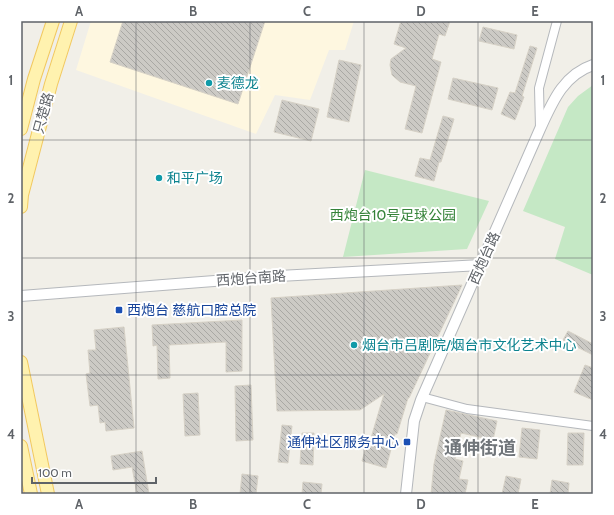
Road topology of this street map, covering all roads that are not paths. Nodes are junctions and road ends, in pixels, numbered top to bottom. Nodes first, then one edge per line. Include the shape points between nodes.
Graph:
1 (53, 21) edge
2 (71, 21) edge
3 (557, 21) edge
4 (593, 65) edge
5 (21, 129) edge
6 (540, 129) junction
7 (21, 207) edge
8 (481, 265) junction
9 (21, 296) edge
10 (21, 362) edge
11 (422, 397) junction
12 (593, 426) edge
13 (21, 446) edge
14 (31, 494) edge
15 (48, 494) edge
16 (406, 494) edge

1 - 5 main road, 只楚路
2 - 7 main road, 只楚路 via 51,84
3 - 6 street, 西炮台路 via 539,88
4 - 6 street via 569,79 557,94
6 - 8 street, 西炮台路
8 - 9 street, 西炮台南路 via 279,276
8 - 11 street, 西炮台路
10 - 15 main road
11 - 12 street via 467,409
11 - 16 street, 西炮台路 via 414,421
13 - 14 main road

